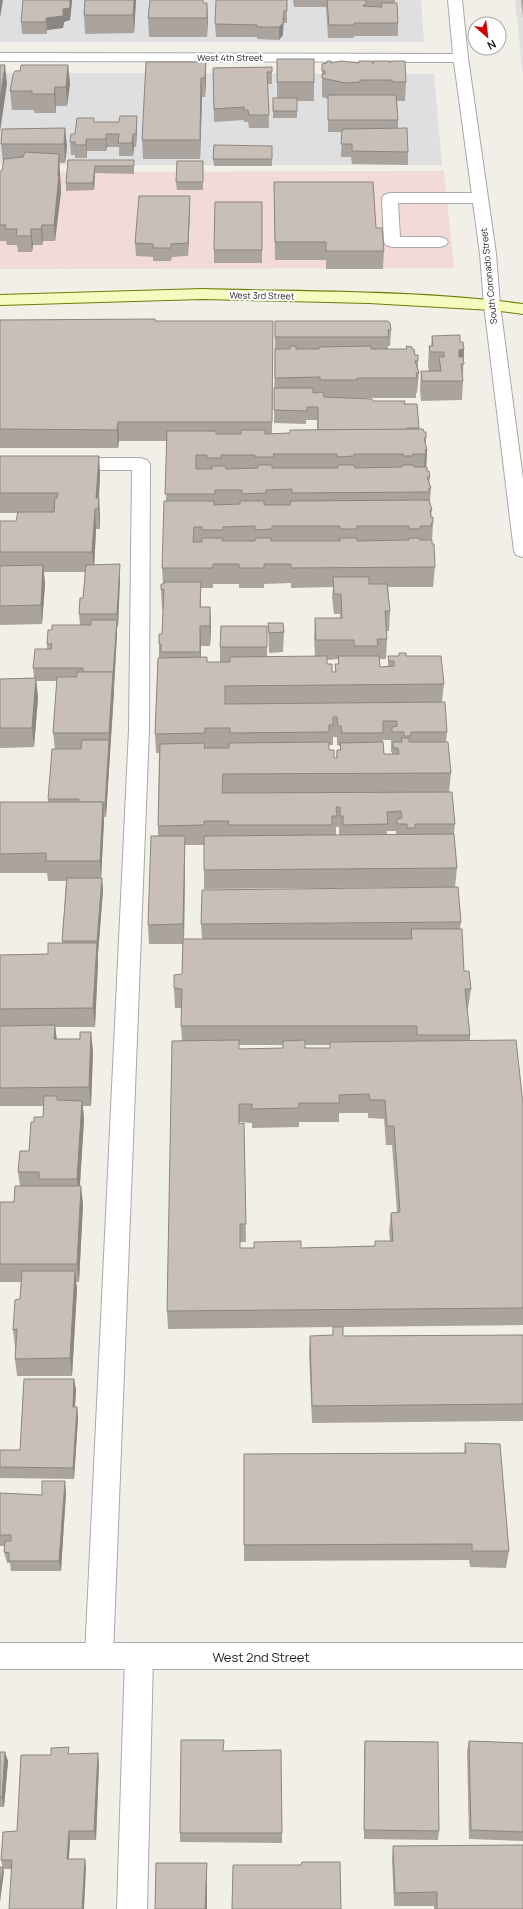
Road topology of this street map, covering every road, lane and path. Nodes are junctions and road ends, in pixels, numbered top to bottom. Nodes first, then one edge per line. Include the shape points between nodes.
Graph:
1 (455, 0) edge
2 (0, 58) edge
3 (461, 58) junction
4 (374, 189) edge
5 (390, 198) junction
6 (480, 198) junction
7 (440, 242) dead end
8 (0, 300) edge
9 (492, 305) junction
10 (523, 309) edge
11 (47, 464) edge
12 (523, 551) edge
13 (0, 1656) edge
14 (99, 1656) junction
15 (523, 1656) edge
16 (139, 1657) junction
17 (132, 1909) edge

1 - 3 street, South Coronado Street
2 - 3 street, West 4th Street
3 - 6 street, South Coronado Street
4 - 5 street via 389,189
5 - 6 street
5 - 7 street via 392,242
6 - 9 street, South Coronado Street
8 - 9 main road, West 3rd Street via 202,294 369,298
9 - 10 main road, West 3rd Street
9 - 12 street, South Coronado Street
11 - 14 street via 141,464 139,729
13 - 14 street, West 2nd Street
14 - 16 street, West 2nd Street
15 - 16 street, West 2nd Street
16 - 17 street

